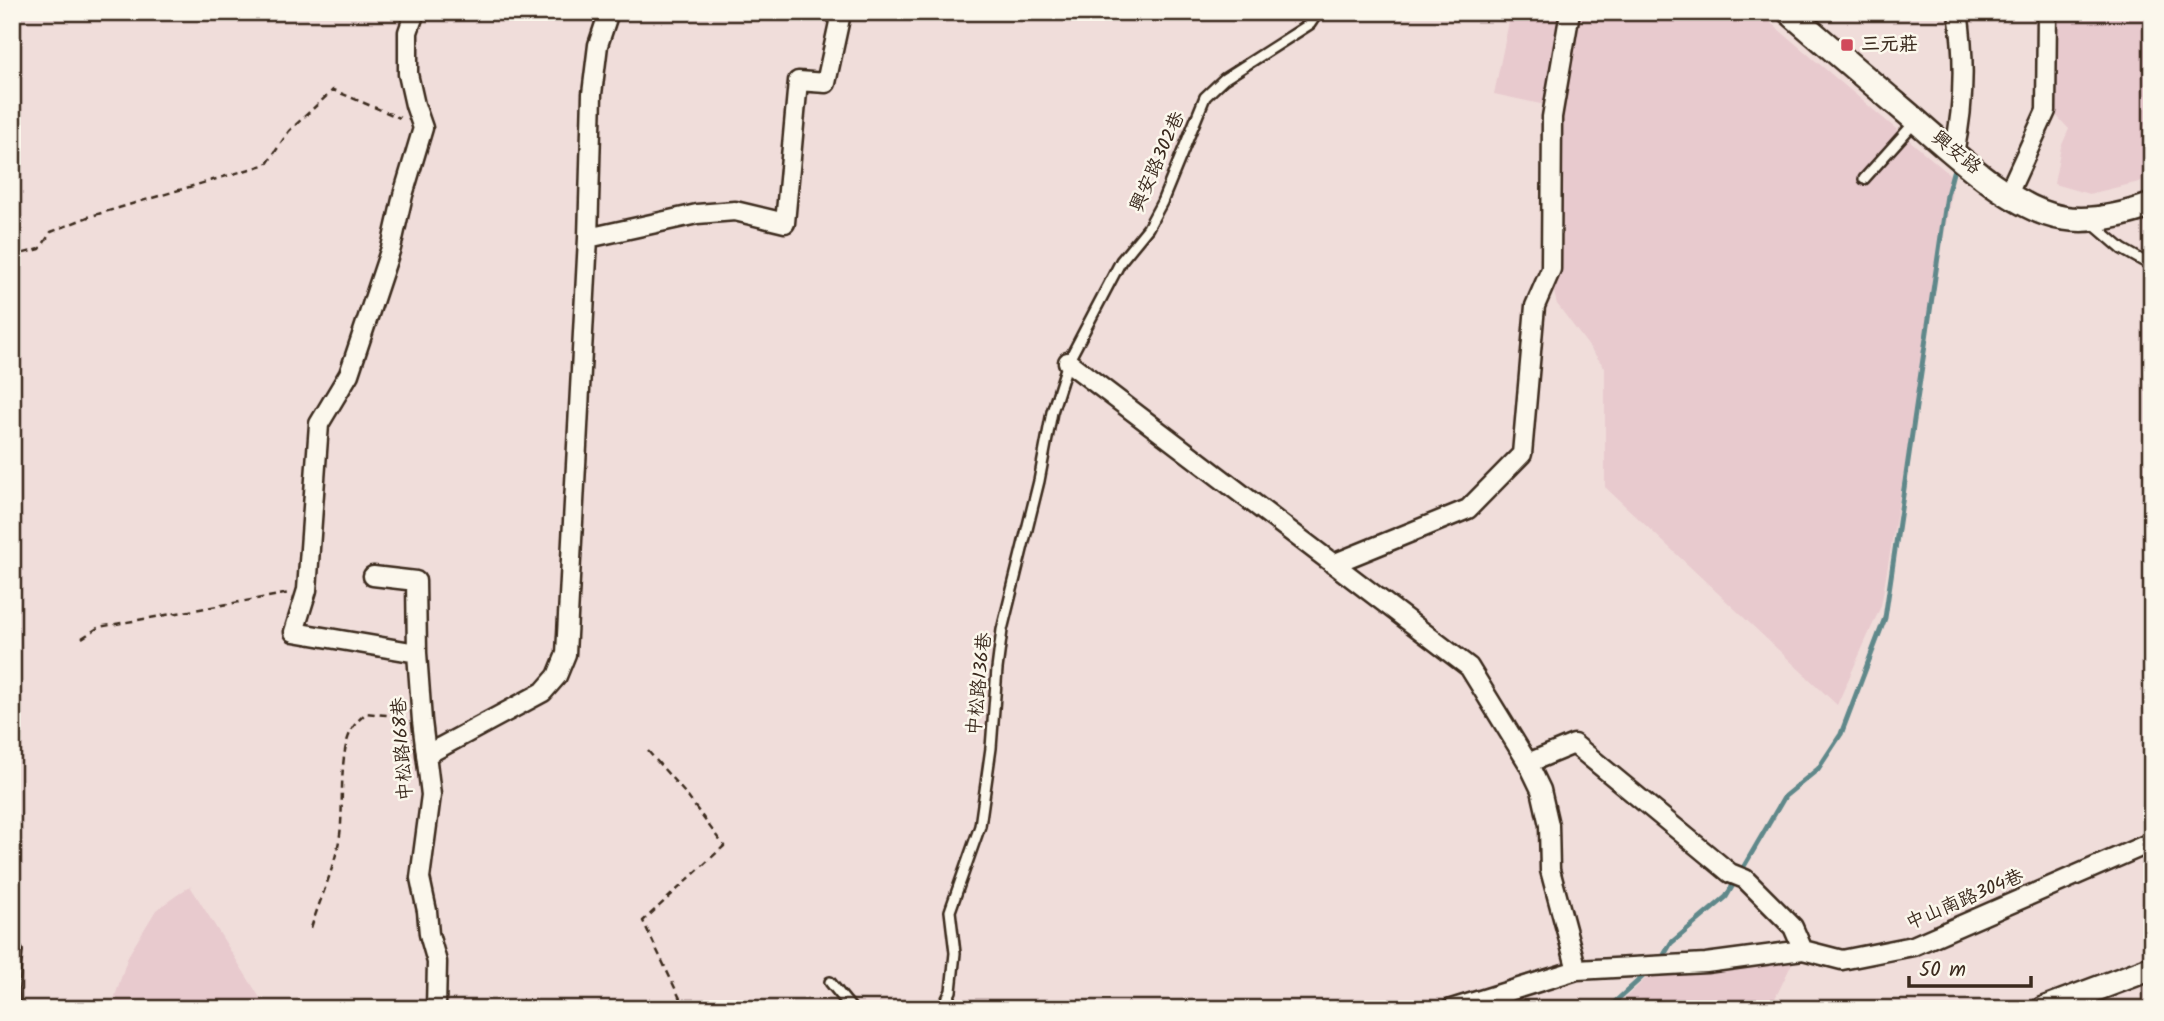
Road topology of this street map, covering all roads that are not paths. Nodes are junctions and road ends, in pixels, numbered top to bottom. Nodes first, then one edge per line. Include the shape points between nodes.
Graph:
1 (415, 12) edge
2 (609, 12) edge
3 (838, 12) edge
4 (1318, 12) edge
5 (1570, 12) edge
6 (1789, 12) edge
7 (1958, 12) edge
8 (2047, 12) edge
9 (1916, 121) junction
10 (1954, 153) junction
11 (1864, 179) dead end
12 (2008, 194) junction
13 (2152, 205) edge
14 (2089, 221) junction
15 (588, 238) junction
16 (2152, 266) edge
17 (1068, 362) junction
18 (1333, 564) junction
19 (373, 576) dead end
20 (417, 653) junction
21 (426, 755) junction
22 (1528, 763) junction
23 (2152, 842) edge
24 (1803, 950) junction
25 (17, 951) dead end
26 (2152, 968) edge
27 (1577, 970) junction
28 (830, 982) dead end
29 (15, 1009) edge
30 (436, 1009) edge
31 (852, 1009) edge
32 (942, 1009) edge
33 (1451, 1009) edge
34 (2043, 1009) edge

1 - 20 street via 408,32 408,74 423,128 391,248 349,374 319,424 307,590 294,632
2 - 15 street via 598,45 592,94
3 - 15 street via 826,83 798,81 785,223 735,211 697,214
4 - 17 lane, 興安路302巷 via 1310,24 1224,79 1205,97 1162,202 1121,261
5 - 18 street via 1552,117 1551,269 1535,306 1522,454 1468,509
6 - 9 street, 興安路
7 - 10 street via 1963,48
8 - 12 street via 2046,111
9 - 10 street, 興安路
9 - 11 lane
10 - 12 street, 興安路
12 - 14 street, 興安路 via 2062,218
13 - 14 street, 興安路
14 - 16 lane via 2122,249
15 - 21 street via 566,654 557,676 543,692
17 - 18 street
17 - 32 lane, 中松路136巷 via 1052,412 1040,481 1002,630 980,826 950,911 956,953 951,991
18 - 22 street via 1469,667
19 - 20 street, 中松路168巷 via 416,581
20 - 21 street, 中松路168巷
21 - 30 street, 中松路168巷 via 431,795 420,878 437,962
22 - 24 street via 1574,744 1730,873 1745,879 1793,927
22 - 27 street via 1541,790 1549,825 1550,870
23 - 24 street, 中山南路304巷 via 1913,946 1842,960
24 - 27 street, 中山南路304巷 via 1706,963
25 - 29 lane
26 - 34 street
27 - 33 street, 中山南路304巷
28 - 31 lane

